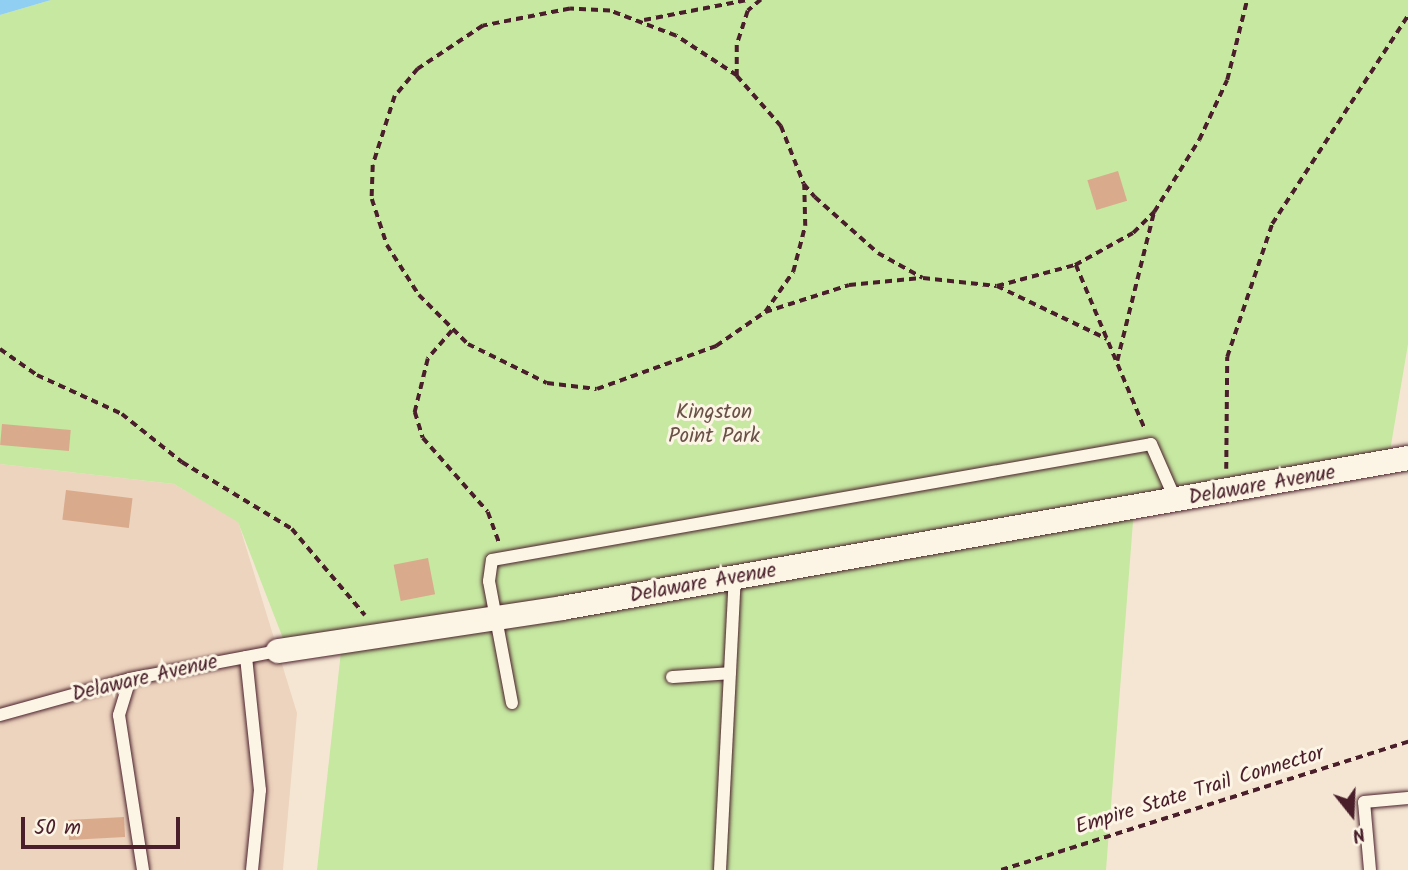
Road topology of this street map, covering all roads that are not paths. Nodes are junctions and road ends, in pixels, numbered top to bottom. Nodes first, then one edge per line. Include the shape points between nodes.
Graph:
1 (1408, 458) edge
2 (1176, 502) junction
3 (735, 578) junction
4 (497, 618) junction
5 (278, 651) joint
6 (246, 657) junction
7 (730, 673) junction
8 (672, 677) dead end
9 (130, 679) junction
10 (512, 702) dead end
11 (0, 715) edge
12 (1408, 797) edge
13 (143, 870) edge
14 (252, 870) edge
15 (720, 870) edge
16 (1370, 870) edge

1 - 2 street, Delaware Avenue
2 - 3 street, Delaware Avenue
2 - 4 lane via 1151,444 492,560 489,581
3 - 4 street, Delaware Avenue
3 - 7 lane
4 - 5 street, Delaware Avenue
4 - 10 lane
5 - 6 lane, Delaware Avenue
6 - 9 lane, Delaware Avenue
6 - 14 lane via 260,790
7 - 8 lane
7 - 15 lane
9 - 11 lane, Delaware Avenue
9 - 13 lane via 118,715
12 - 16 lane via 1364,802

